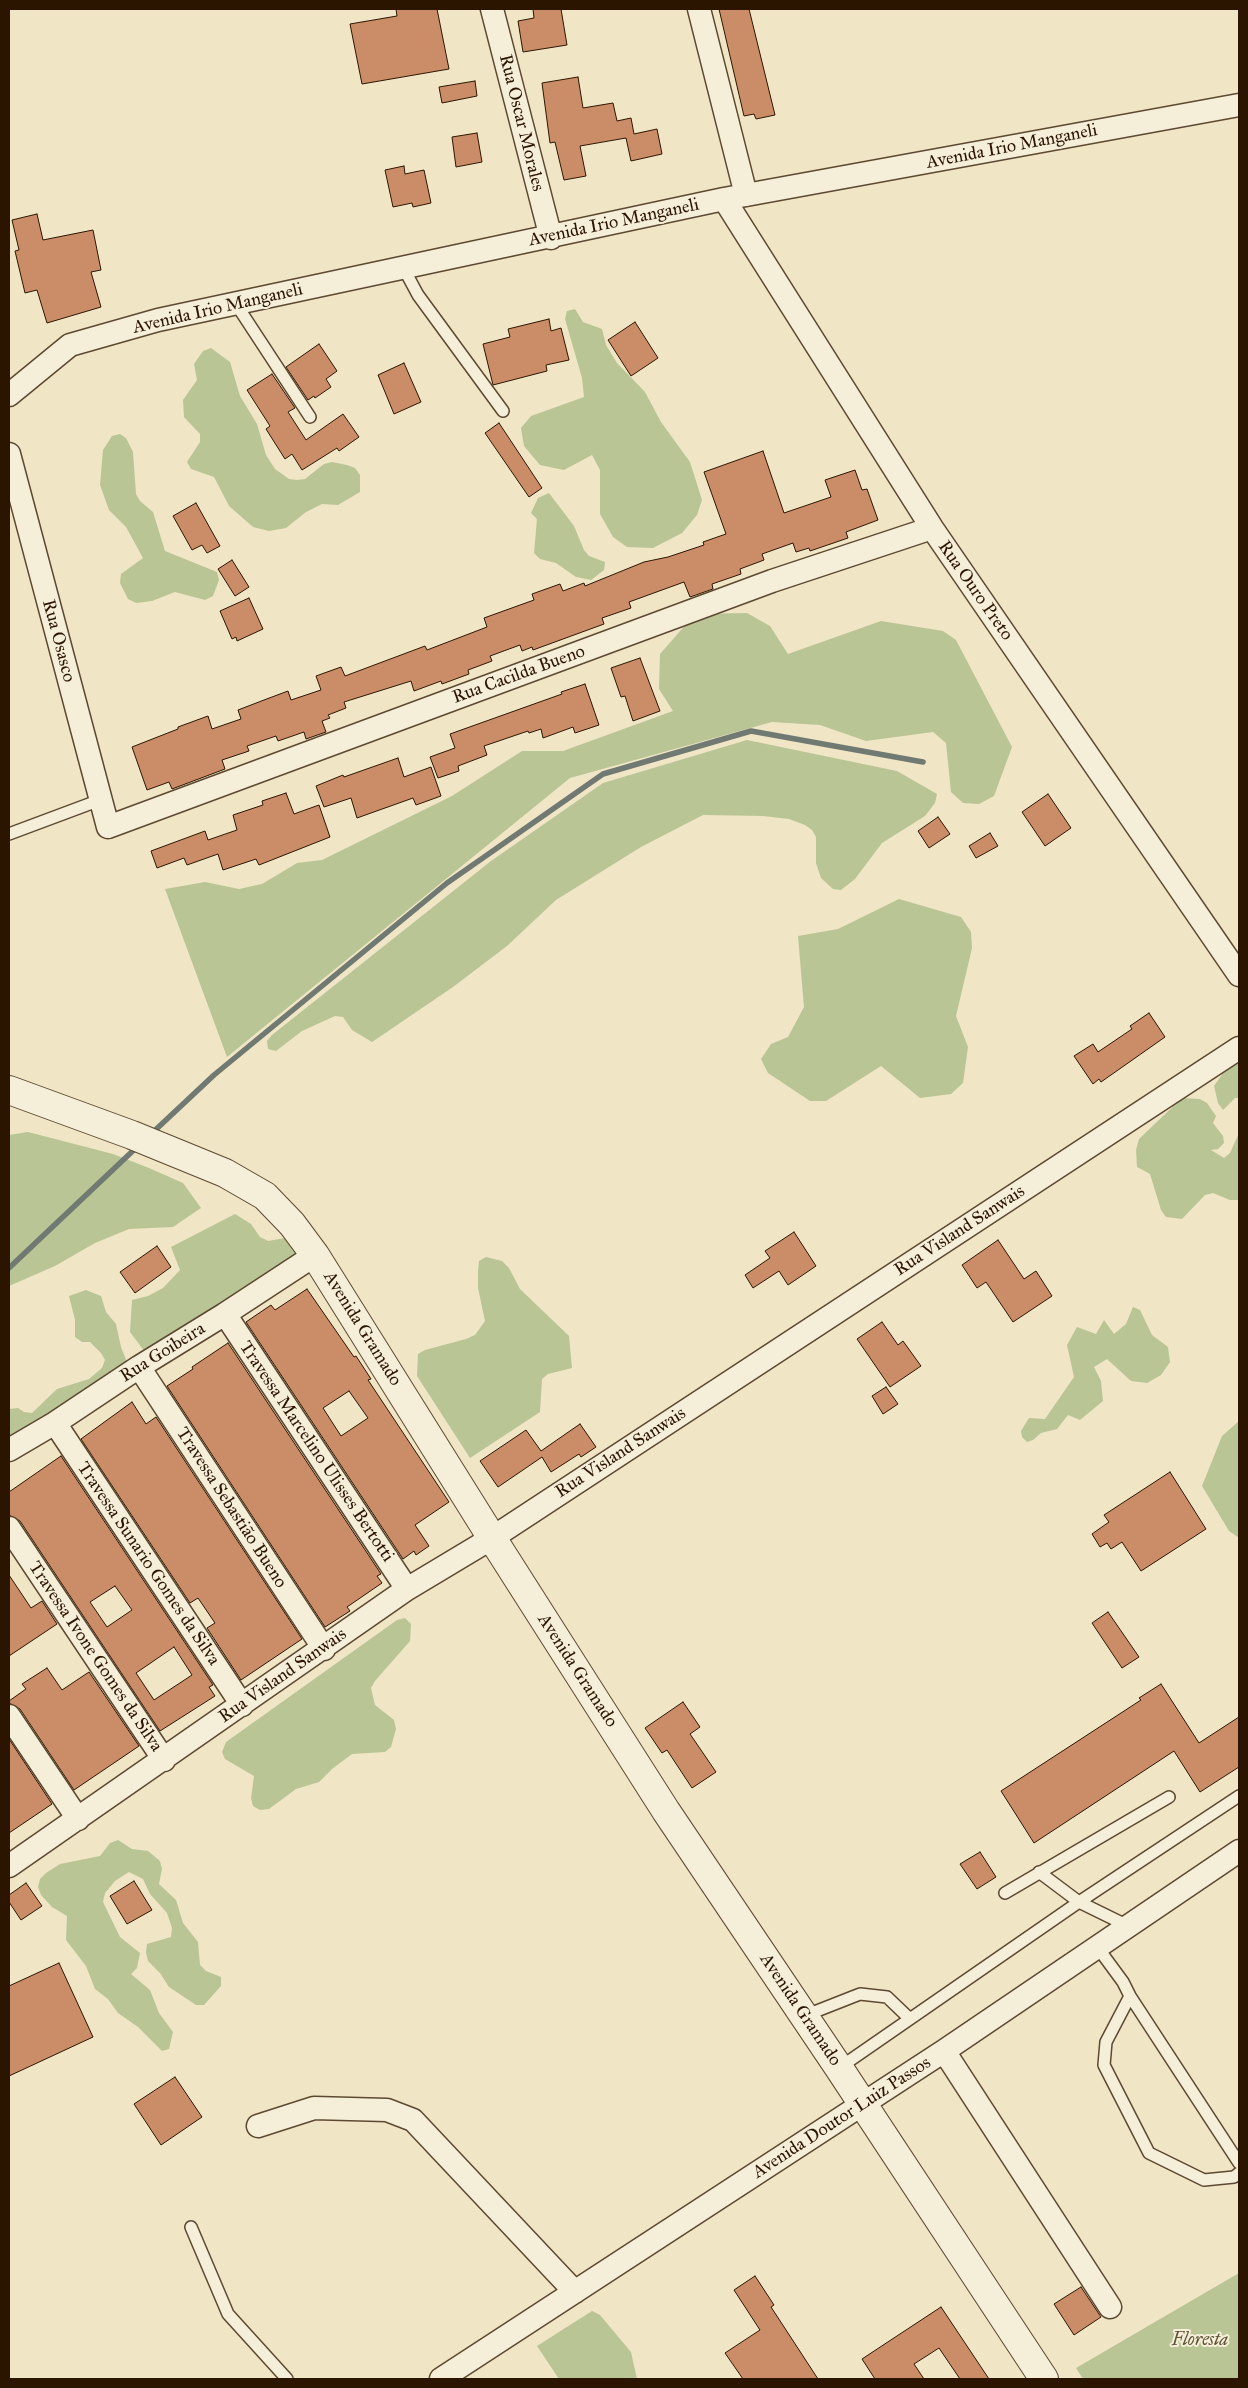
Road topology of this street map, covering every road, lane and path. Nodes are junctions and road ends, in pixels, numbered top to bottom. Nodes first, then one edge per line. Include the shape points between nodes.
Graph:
1 (492, 9) edge
2 (699, 9) edge
3 (1239, 105) edge
4 (746, 195) junction
5 (724, 199) junction
6 (550, 238) junction
7 (404, 269) junction
8 (236, 304) junction
9 (9, 395) edge
10 (503, 411) dead end
11 (310, 417) dead end
12 (9, 454) edge
13 (932, 528) junction
14 (100, 800) junction
15 (108, 827) joint
16 (9, 834) edge
17 (1239, 975) edge
18 (1239, 1048) edge
19 (9, 1090) edge
20 (315, 1255) junction
21 (225, 1314) junction
22 (139, 1367) junction
23 (55, 1423) junction
24 (9, 1450) edge
25 (9, 1528) edge
26 (492, 1538) junction
27 (407, 1589) junction
28 (324, 1649) junction
29 (242, 1705) junction
30 (9, 1716) edge
31 (164, 1760) junction
32 (1239, 1796) edge
33 (1168, 1797) dead end
34 (78, 1819) junction
35 (1239, 1851) edge
36 (9, 1866) edge
37 (1039, 1872) junction
38 (1005, 1893) dead end
39 (1079, 1902) junction
40 (1128, 1926) junction
41 (1098, 1948) junction
42 (1130, 1996) junction
43 (804, 2016) junction
44 (910, 2019) junction
45 (944, 2051) junction
46 (839, 2068) junction
47 (862, 2105) junction
48 (258, 2126) dead end
49 (1239, 2163) edge
50 (1239, 2173) edge
51 (190, 2227) dead end
52 (575, 2292) junction
53 (1110, 2307) dead end
54 (287, 2379) edge
55 (441, 2379) edge
56 (1044, 2379) edge

1 - 6 street, Rua Oscar Morales
2 - 4 street
3 - 4 street, Avenida Irio Manganeli
4 - 5 street, Avenida Irio Manganeli
5 - 6 street, Avenida Irio Manganeli
5 - 13 street, Rua Ouro Preto
6 - 7 street, Avenida Irio Manganeli
7 - 8 street, Avenida Irio Manganeli
7 - 10 lane via 418,295
8 - 9 street, Avenida Irio Manganeli via 158,320 70,345
8 - 11 lane
12 - 14 street, Rua Osasco
13 - 15 street, Rua Cacilda Bueno via 763,585
13 - 17 street, Rua Ouro Preto
14 - 15 street, Rua Osasco
14 - 16 lane
18 - 26 street, Rua Visland Sanwais
19 - 20 street, Avenida Gramado via 225,1173 265,1196
20 - 21 street, Rua Goibeira
20 - 26 street, Avenida Gramado
21 - 22 street, Rua Goibeira
21 - 27 street, Travessa Marcelino Ulisses Bertotti
22 - 23 street, Rua Goibeira
22 - 28 street, Travessa Sebastião Bueno
23 - 24 street, Rua Goibeira
23 - 29 street, Travessa Sunario Gomes da Silva
25 - 31 street, Travessa Ivone Gomes da Silva
26 - 27 street, Rua Visland Sanwais
26 - 43 street, Avenida Gramado via 666,1811
27 - 28 street, Rua Visland Sanwais
28 - 29 street, Rua Visland Sanwais
29 - 31 street, Rua Visland Sanwais
30 - 34 street
31 - 34 street, Rua Visland Sanwais
32 - 39 lane
33 - 37 lane
34 - 36 street, Rua Visland Sanwais
35 - 40 street, Avenida Doutor Luiz Passos
37 - 38 lane
37 - 39 lane
39 - 40 lane
39 - 44 lane
40 - 41 street, Avenida Doutor Luiz Passos
41 - 42 lane
41 - 45 street, Avenida Doutor Luiz Passos
42 - 49 lane
42 - 50 lane via 1106,2042 1104,2065 1149,2153 1204,2180 1234,2177
43 - 44 lane via 860,1994 887,1997
43 - 46 street, Avenida Gramado
44 - 46 lane
45 - 47 street, Avenida Doutor Luiz Passos
45 - 53 street
46 - 47 street, Avenida Gramado
47 - 52 street, Avenida Doutor Luiz Passos
47 - 56 street, Avenida Gramado
48 - 52 street via 314,2108 387,2110 413,2120
51 - 54 lane via 228,2314
52 - 55 street, Avenida Doutor Luiz Passos

